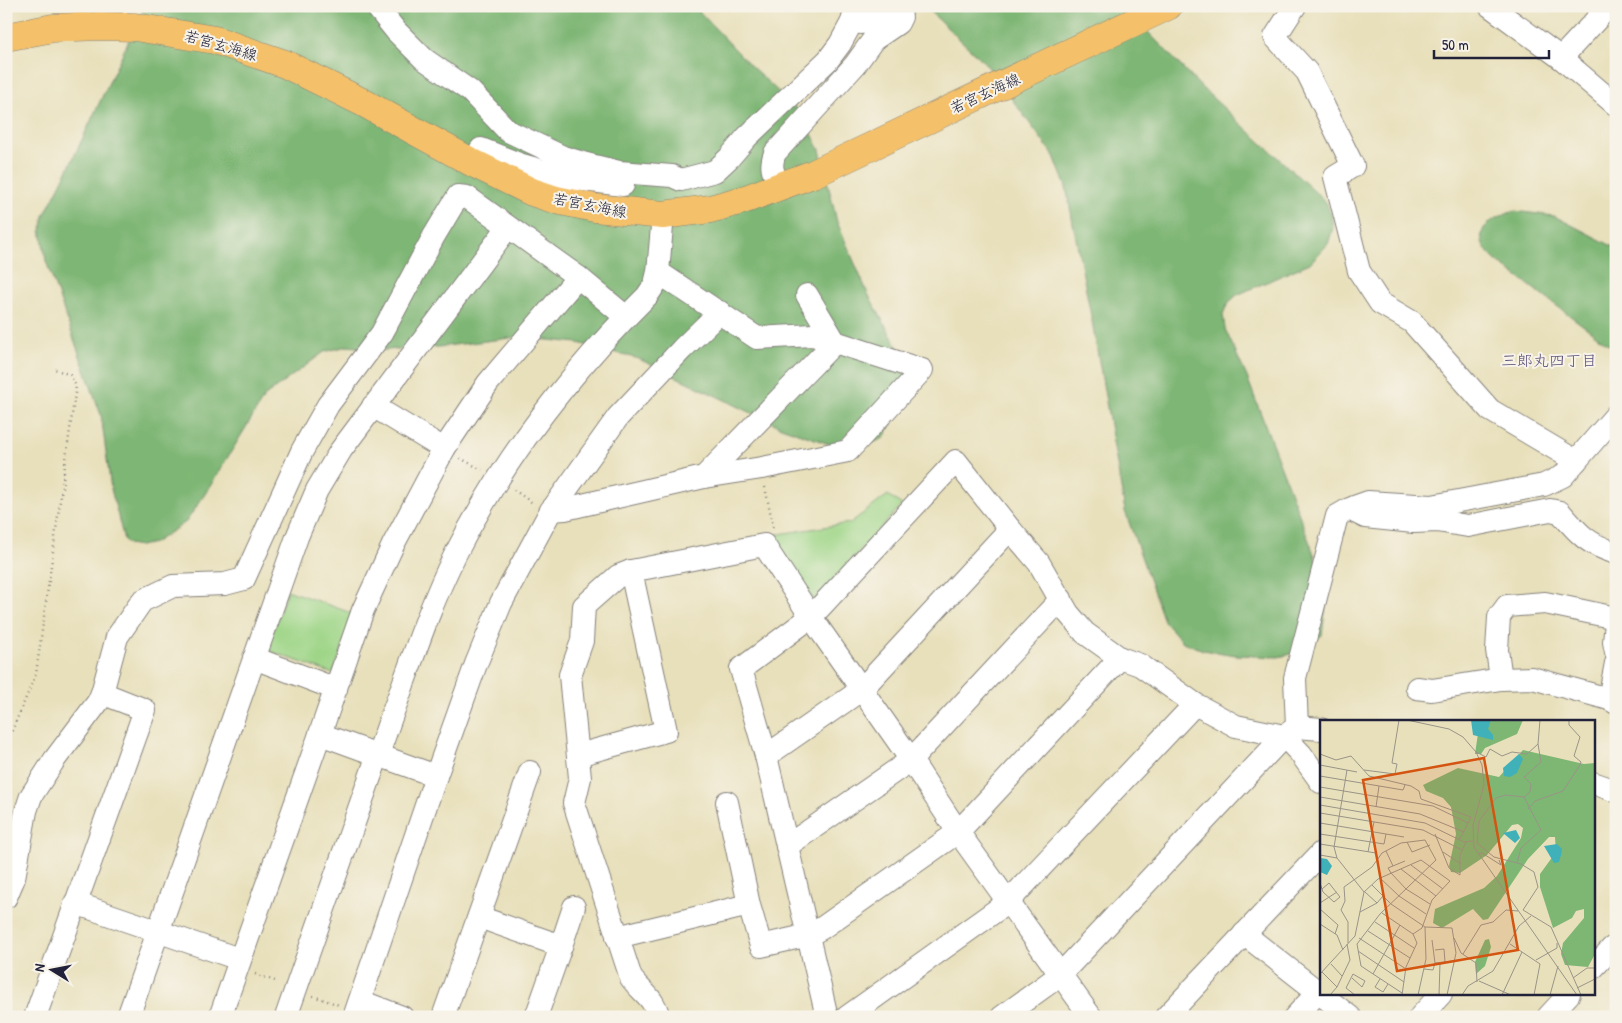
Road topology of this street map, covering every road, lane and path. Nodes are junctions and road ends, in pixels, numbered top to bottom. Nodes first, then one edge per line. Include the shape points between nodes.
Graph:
1 (376, 6) edge
2 (1168, 6) edge
3 (1295, 6) edge
4 (1490, 6) edge
5 (1609, 6) edge
6 (854, 14) edge
7 (6, 37) edge
8 (1561, 58) junction
9 (1616, 105) edge
10 (473, 163) junction
11 (682, 180) junction
12 (780, 187) junction
13 (663, 215) junction
14 (508, 227) junction
15 (658, 272) junction
16 (578, 277) junction
17 (807, 295) dead end
18 (720, 312) junction
19 (626, 317) junction
20 (835, 342) junction
21 (52, 368) dead end
22 (373, 406) junction
23 (1616, 415) edge
24 (444, 449) junction
25 (1576, 461) junction
26 (762, 468) junction
27 (704, 477) junction
28 (499, 479) junction
29 (1349, 509) junction
30 (550, 512) junction
31 (1010, 529) junction
32 (764, 545) junction
33 (1616, 553) edge
34 (631, 571) junction
35 (1061, 599) junction
36 (811, 617) junction
37 (1616, 618) edge
38 (1616, 623) edge
39 (1616, 652) edge
40 (254, 658) junction
41 (1120, 658) junction
42 (1616, 663) edge
43 (1501, 679) junction
44 (1416, 688) dead end
45 (336, 689) junction
46 (861, 690) junction
47 (102, 692) junction
48 (1612, 701) edge
49 (1195, 704) junction
50 (1320, 728) edge
51 (1291, 731) junction
52 (320, 734) junction
53 (6, 745) edge
54 (578, 755) junction
55 (378, 756) junction
56 (766, 756) junction
57 (910, 760) junction
58 (530, 772) dead end
59 (436, 776) junction
60 (1320, 781) edge
61 (1594, 783) edge
62 (1616, 791) edge
63 (727, 802) dead end
64 (958, 832) junction
65 (787, 846) junction
66 (1320, 854) edge
67 (6, 897) edge
68 (1008, 902) junction
69 (75, 903) junction
70 (750, 905) junction
71 (574, 907) dead end
72 (479, 917) junction
73 (159, 932) junction
74 (1244, 934) junction
75 (808, 935) junction
76 (617, 937) junction
77 (561, 946) junction
78 (1607, 946) edge
79 (239, 959) junction
80 (1594, 966) edge
81 (1060, 975) junction
82 (1319, 991) edge
83 (1325, 996) edge
84 (1439, 996) edge
85 (1567, 996) edge
86 (357, 1009) edge
87 (35, 1017) edge
88 (128, 1017) edge
89 (220, 1017) edge
90 (286, 1017) edge
91 (402, 1017) edge
92 (443, 1017) edge
93 (536, 1017) edge
94 (659, 1017) edge
95 (827, 1017) edge
96 (847, 1017) edge
97 (1002, 1017) edge
98 (1091, 1017) edge
99 (1166, 1017) edge
100 (1294, 1017) edge
101 (1350, 1017) edge
102 (1420, 1017) edge
103 (1548, 1017) edge

1 - 11 street via 424,58 470,91 508,131 563,157 586,164
2 - 12 main road, 若宮玄海線
3 - 25 street via 1275,37 1307,72 1353,166 1335,177 1358,271 1380,303 1412,322 1490,410
4 - 8 street
5 - 8 street
6 - 11 street via 840,44 828,60 747,137 730,158 715,171
6 - 12 street via 862,24 894,8 900,11 901,17 898,23 873,40 855,65 775,153 772,171
7 - 10 main road, 若宮玄海線 via 53,28 99,26 135,27 215,40 285,64
8 - 9 street
10 - 11 street via 482,149 519,164 600,183 652,185
10 - 13 main road, 若宮玄海線 via 509,182 556,200 595,208
12 - 13 main road, 若宮玄海線 via 710,209
13 - 15 street
14 - 16 street
14 - 22 street
14 - 47 street via 467,197 458,196 382,333 324,412 302,451 244,579 225,584 173,586 142,601 117,637
15 - 18 street
15 - 19 street via 647,296
16 - 19 street
16 - 24 street via 488,383
17 - 20 street
18 - 20 street via 757,338 813,335
18 - 30 street via 618,417
19 - 28 street via 574,374 533,427
20 - 26 street via 922,370 848,451
20 - 27 street
21 - 53 path via 70,375 76,386 36,674
22 - 24 street
22 - 40 street via 317,490
23 - 25 street
24 - 28 path
24 - 45 street via 393,544 363,610
25 - 29 street via 1562,476 1544,485 1432,506 1368,502
26 - 27 street
26 - 32 path via 773,526
27 - 30 street
28 - 30 path
28 - 55 street via 443,582
29 - 33 street via 1365,517 1468,526 1550,510 1560,512 1580,536 1599,548
29 - 51 street via 1337,516 1295,678
30 - 59 street via 501,603
31 - 35 street via 1039,563
31 - 36 street via 956,461
31 - 46 street
32 - 34 street
32 - 36 street
34 - 54 street via 618,576 584,606 582,642 570,675
34 - 54 street via 666,731
35 - 41 street via 1068,613 1085,632
35 - 57 street
36 - 46 street
36 - 56 street via 741,670
37 - 43 street via 1545,603 1507,606 1499,617 1497,650
38 - 39 street
40 - 45 street
40 - 73 street
41 - 49 street via 1140,665
41 - 64 street
42 - 48 street
43 - 44 street via 1432,690
43 - 48 street via 1532,678
45 - 52 street
46 - 56 street
46 - 57 street
47 - 67 street via 31,796 14,878
47 - 69 street via 145,710
49 - 51 street via 1236,726
49 - 68 street
50 - 51 street
51 - 60 street
51 - 81 street
52 - 55 street
52 - 79 street
54 - 76 street via 580,778 574,803
55 - 59 street
55 - 90 street
56 - 65 street
57 - 64 street
57 - 65 street
58 - 72 street
59 - 86 street
61 - 62 street
63 - 70 street
64 - 68 street
64 - 75 street
65 - 75 street
66 - 74 street
68 - 81 street
68 - 96 street
69 - 73 street
69 - 87 street
70 - 75 street via 761,946
70 - 76 street
71 - 77 street
72 - 77 street
72 - 92 street
73 - 79 street
73 - 88 street
74 - 82 street
74 - 99 street
75 - 95 street
76 - 94 street via 631,978 650,996
77 - 93 street
78 - 80 street
79 - 89 street
81 - 97 street
81 - 98 street
82 - 100 street
83 - 101 street
84 - 102 street
85 - 103 street
86 - 91 street

